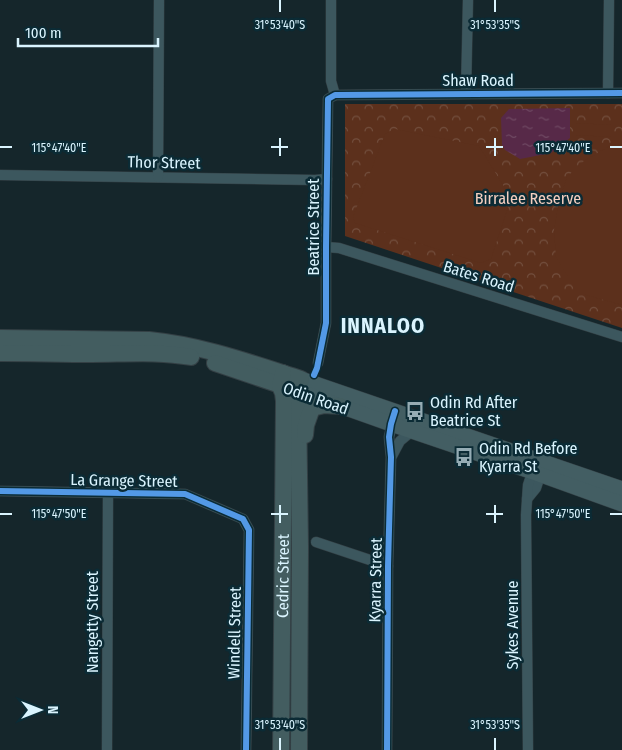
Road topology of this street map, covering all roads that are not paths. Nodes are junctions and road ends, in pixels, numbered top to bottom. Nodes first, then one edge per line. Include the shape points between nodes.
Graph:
1 (159, 0) edge
2 (331, 0) edge
3 (468, 0) edge
4 (609, 0) edge
5 (608, 92) junction
6 (466, 93) junction
7 (622, 93) edge
8 (335, 94) junction
9 (0, 175) edge
10 (158, 177) junction
11 (327, 179) junction
12 (326, 246) junction
13 (622, 337) edge
14 (0, 338) edge
15 (0, 353) edge
16 (318, 363) dead end
17 (282, 380) junction
18 (300, 385) junction
19 (340, 406) junction
20 (393, 418) junction
21 (414, 425) junction
22 (391, 457) junction
23 (539, 467) junction
24 (300, 480) junction
25 (622, 490) edge
26 (0, 491) edge
27 (108, 493) junction
28 (622, 504) edge
29 (243, 519) joint
30 (316, 542) dead end
31 (388, 566) junction
32 (107, 750) edge
33 (246, 750) edge
34 (281, 750) edge
35 (299, 750) edge
36 (387, 750) edge
37 (528, 750) edge

1 - 10 street
2 - 8 street, Beatrice Street via 331,82
3 - 6 street
4 - 5 street
5 - 6 street, Shaw Road
5 - 7 street, Shaw Road
6 - 8 street, Shaw Road
8 - 11 street, Beatrice Street via 328,99
9 - 10 street, Thor Street
10 - 11 street, Thor Street
11 - 12 street, Beatrice Street
12 - 13 street, Bates Road
12 - 16 street, Beatrice Street via 326,323
14 - 17 main road, Odin Road via 162,341 208,350
15 - 17 main road, Odin Road via 181,355
17 - 18 main road, Odin Road
17 - 34 main road, Cedric Street
18 - 19 main road, Odin Road
18 - 20 main road, Odin Road
18 - 24 main road, Cedric Street
19 - 20 main road, Odin Road
19 - 24 main road via 312,408 306,425
20 - 21 main road, Odin Road
20 - 22 street, Kyarra Street
21 - 22 street
21 - 23 main road, Odin Road
22 - 31 street, Kyarra Street
23 - 25 main road, Odin Road
23 - 28 main road, Odin Road
23 - 37 street, Sykes Avenue via 536,488 527,500 526,525
24 - 35 main road, Cedric Street
26 - 27 street, La Grange Street
27 - 29 street, La Grange Street via 185,494
27 - 32 street, Nangetty Street
29 - 33 street, Windell Street via 249,530
30 - 31 street
31 - 36 street, Kyarra Street

